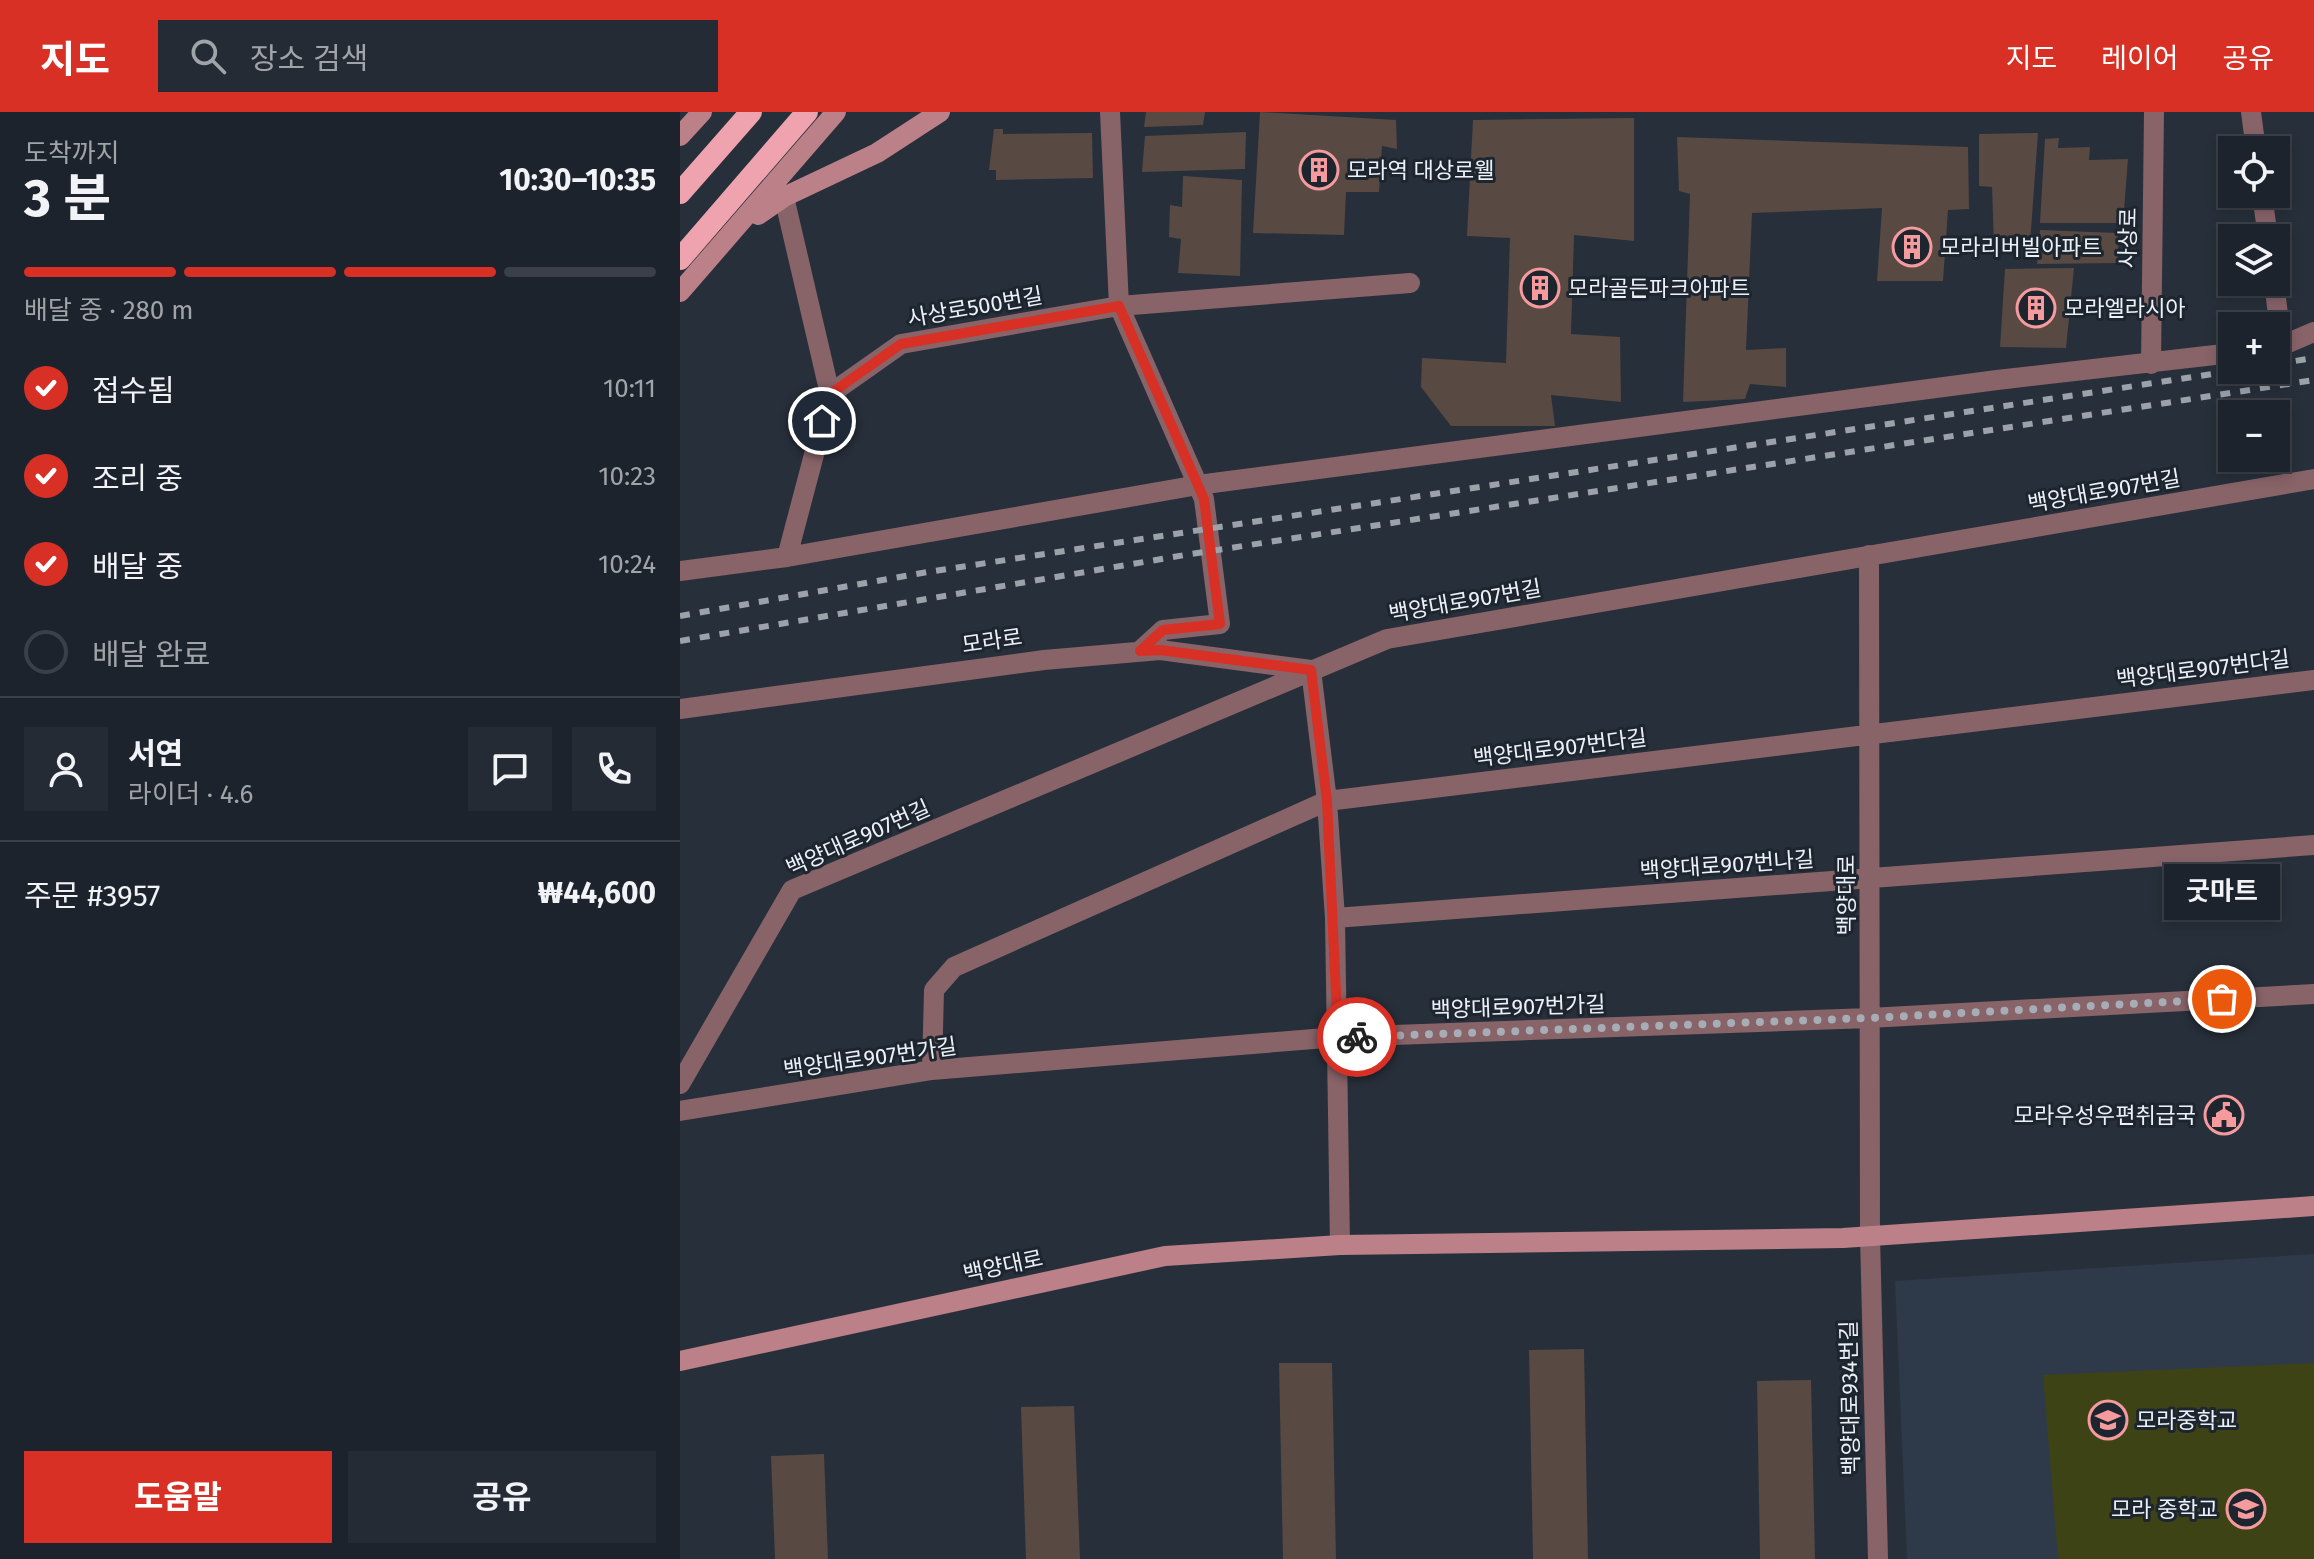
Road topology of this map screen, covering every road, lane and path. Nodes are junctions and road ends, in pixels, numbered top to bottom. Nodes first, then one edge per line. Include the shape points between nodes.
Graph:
1 (702, 112) edge
2 (751, 112) edge
3 (807, 112) edge
4 (836, 112) edge
5 (940, 112) edge
6 (1110, 112) edge
7 (2154, 112) edge
8 (2251, 112) edge
9 (680, 136) edge
10 (2254, 136) edge
11 (680, 193) edge
12 (784, 197) junction
13 (735, 231) junction
14 (680, 259) edge
15 (1410, 283) dead end
16 (680, 292) edge
17 (1119, 306) junction
18 (2314, 332) edge
19 (2290, 342) edge
20 (2218, 355) edge
21 (2151, 364) junction
22 (830, 394) junction
23 (2314, 479) edge
24 (1198, 485) junction
25 (1869, 555) junction
26 (787, 557) junction
27 (680, 571) edge
28 (1140, 651) junction
29 (1311, 670) junction
30 (2314, 680) edge
31 (680, 709) edge
32 (1871, 734) junction
33 (1327, 801) junction
34 (2314, 845) edge
35 (1870, 878) junction
36 (1335, 918) junction
37 (2314, 994) edge
38 (1869, 1018) junction
39 (1338, 1037) junction
40 (932, 1070) junction
41 (680, 1084) edge
42 (680, 1111) edge
43 (2314, 1206) edge
44 (1870, 1236) junction
45 (1340, 1245) junction
46 (680, 1361) edge
47 (1878, 1559) edge

1 - 9 main road
2 - 11 highway
3 - 14 highway
4 - 13 main road
5 - 12 main road via 877,153
6 - 17 street
7 - 21 street, 사상로
8 - 10 street
12 - 13 main road
12 - 22 street
13 - 16 main road
15 - 17 street, 사상로500번길
17 - 22 street, 사상로500번길 via 901,344
17 - 24 street
18 - 19 street
20 - 21 street
21 - 24 street
22 - 26 street
23 - 25 street, 백양대로907번길
24 - 26 street
24 - 28 street via 1220,624 1163,630
25 - 29 street, 백양대로907번길 via 1387,639
25 - 32 street, 백양대로
26 - 27 street
28 - 29 street, 모라로
28 - 31 street, 모라로
29 - 33 street
29 - 41 street, 백양대로907번길 via 792,890
30 - 32 street, 백양대로907번다길
32 - 33 street, 백양대로907번다길
32 - 35 street, 백양대로
33 - 36 street
33 - 40 street, 백양대로907번다길 via 954,967 934,990
34 - 35 street, 백양대로907번나길
35 - 36 street, 백양대로907번나길
35 - 38 street, 백양대로
36 - 39 street
37 - 38 street, 백양대로907번가길
38 - 39 street, 백양대로907번가길
38 - 44 street, 백양대로
39 - 40 street, 백양대로907번가길
39 - 45 street
40 - 42 street, 백양대로907번가길
43 - 44 main road, 백양대로
44 - 45 main road, 백양대로
44 - 47 street, 백양대로934번길
45 - 46 main road, 백양대로 via 1165,1256

